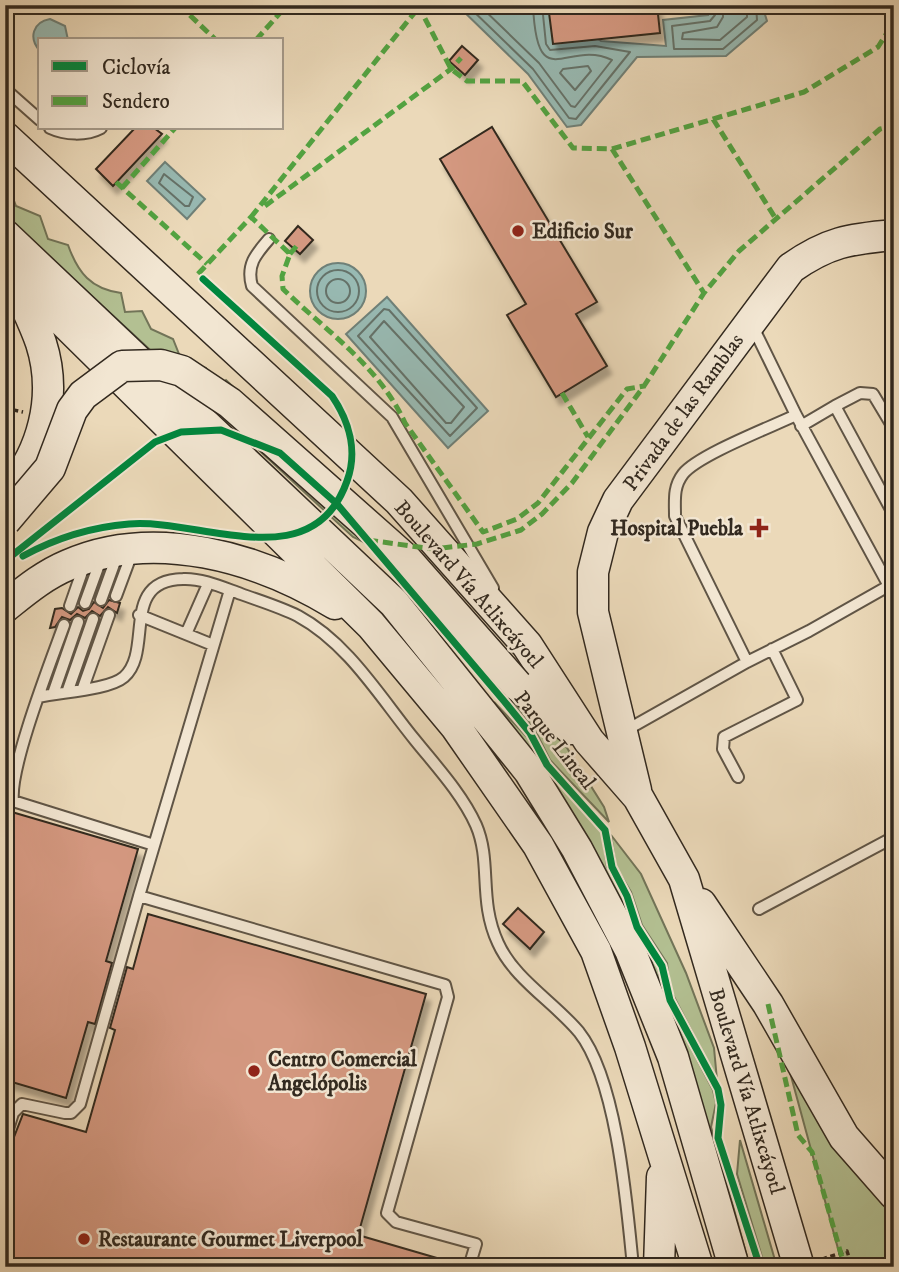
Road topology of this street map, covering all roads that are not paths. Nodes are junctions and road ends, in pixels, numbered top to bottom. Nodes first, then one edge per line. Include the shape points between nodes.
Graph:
1 (5, 89) edge
2 (38, 118) edge
3 (59, 130) edge
4 (97, 130) edge
5 (5, 137) edge
6 (5, 235) edge
7 (894, 235) edge
8 (269, 239) dead end
9 (7, 265) edge
10 (750, 321) junction
11 (835, 405) junction
12 (796, 415) junction
13 (802, 426) junction
14 (894, 429) edge
15 (5, 495) edge
16 (894, 515) edge
17 (5, 521) edge
18 (111, 552) junction
19 (208, 584) junction
20 (891, 584) edge
21 (230, 590) junction
22 (116, 596) dead end
23 (101, 600) dead end
24 (85, 603) dead end
25 (70, 606) dead end
26 (5, 607) edge
27 (109, 615) dead end
28 (139, 615) junction
29 (93, 619) dead end
30 (78, 622) dead end
31 (64, 625) dead end
32 (371, 625) junction
33 (186, 634) junction
34 (213, 645) junction
35 (527, 645) junction
36 (772, 649) junction
37 (747, 662) junction
38 (83, 688) junction
39 (68, 690) junction
40 (53, 694) junction
41 (39, 697) junction
42 (622, 733) junction
43 (589, 741) junction
44 (738, 777) dead end
45 (638, 797) junction
46 (894, 837) edge
47 (154, 845) junction
48 (684, 879) junction
49 (139, 896) junction
50 (760, 909) dead end
51 (5, 1139) edge
52 (663, 1152) junction
53 (894, 1194) edge
54 (469, 1267) edge
55 (633, 1267) edge
56 (659, 1267) edge
57 (698, 1267) edge
58 (734, 1267) edge
59 (799, 1267) edge

1 - 2 lane
3 - 4 lane via 77,134
5 - 35 main road, Boulevard Vía Atlixcáyotl via 399,501
6 - 58 main road via 394,603 528,771 577,849 630,950 673,1057
7 - 10 main road, Privada de las Ramblas via 855,238 819,249 791,268
8 - 35 lane via 252,259 252,286 392,417
9 - 15 main road via 41,344 48,399 36,453
9 - 32 main road
10 - 12 lane
10 - 42 main road, Privada de las Ramblas via 618,500 603,532 593,572 593,612
11 - 13 lane
11 - 14 lane via 860,393 873,394
11 - 16 lane
12 - 13 lane
12 - 37 lane via 700,460 684,473 674,492 675,516
13 - 20 lane
17 - 43 main road, bridge via 50,468 72,410 83,394 122,366 160,365 181,371 230,403 406,559 517,685
18 - 22 lane
18 - 23 lane
18 - 24 lane
18 - 25 lane
18 - 26 main road via 40,579
18 - 32 main road via 169,548 251,563 310,589
19 - 21 lane
19 - 28 lane via 182,579 167,582 154,590
19 - 33 lane
20 - 36 lane
21 - 34 lane
21 - 55 lane via 298,617 333,642 445,778 475,823 483,846 484,904 499,947 579,1032 596,1063 623,1166
27 - 38 lane
28 - 33 lane
28 - 38 lane via 135,660 126,675 110,684
29 - 39 lane
30 - 40 lane
31 - 41 lane
32 - 52 main road via 456,727 551,869 596,951
33 - 34 lane
34 - 47 lane
35 - 43 main road, Boulevard Vía Atlixcáyotl
36 - 37 lane
36 - 44 lane via 797,700 724,737 723,749
37 - 42 lane
38 - 39 lane
39 - 40 lane
40 - 41 lane
41 - 47 lane via 13,801
42 - 45 main road, Privada de las Ramblas
43 - 45 main road, Boulevard Vía Atlixcáyotl
45 - 48 main road, Boulevard Vía Atlixcáyotl
46 - 50 lane
47 - 49 lane
48 - 53 main road via 768,1004 844,1137
48 - 59 main road, Boulevard Vía Atlixcáyotl
49 - 51 lane via 77,1110 65,1113 22,1104 13,1113
49 - 54 lane via 445,985 448,998 387,1213 396,1222 476,1244
52 - 56 main road
52 - 57 main road

